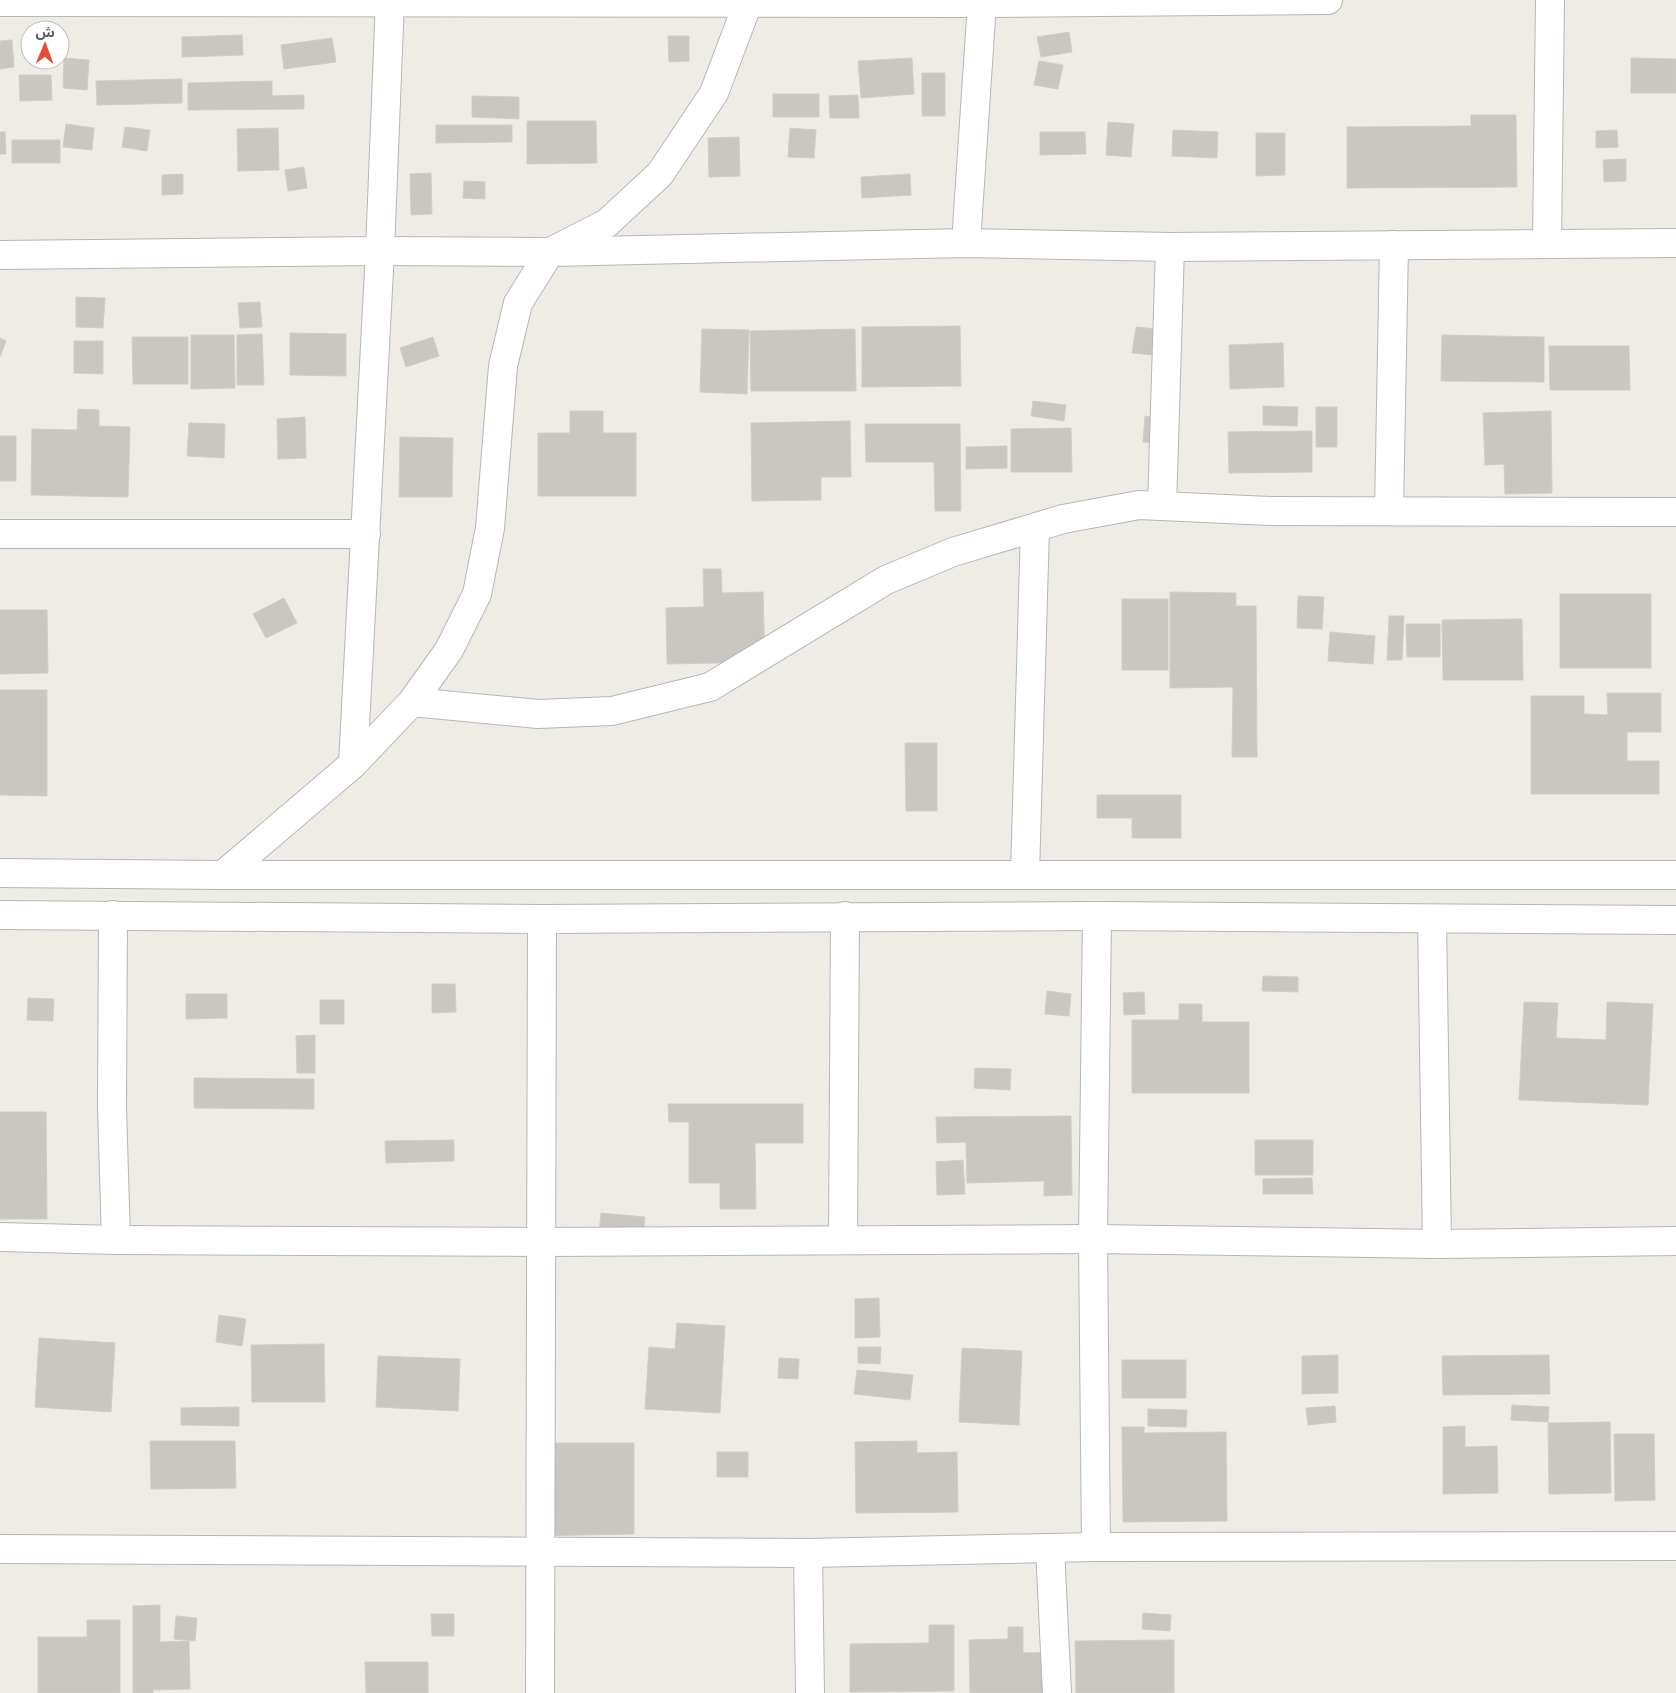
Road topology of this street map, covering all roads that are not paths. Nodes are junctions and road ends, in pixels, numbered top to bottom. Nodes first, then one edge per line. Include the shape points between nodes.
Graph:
1 (1328, 0) edge
2 (1550, 0) edge
3 (100, 1) edge
4 (390, 1) edge
5 (749, 1) edge
6 (0, 2) edge
7 (982, 3) junction
8 (966, 243) junction
9 (1676, 243) edge
10 (1547, 244) junction
11 (1394, 245) junction
12 (1170, 247) junction
13 (380, 251) junction
14 (550, 252) junction
15 (0, 255) edge
16 (1162, 506) junction
17 (1389, 512) junction
18 (1676, 512) edge
19 (1035, 528) junction
20 (0, 534) edge
21 (366, 534) junction
22 (412, 702) junction
23 (353, 764) junction
24 (0, 873) edge
25 (1025, 874) junction
26 (223, 875) junction
27 (1676, 875) edge
28 (0, 915) edge
29 (113, 915) junction
30 (845, 916) junction
31 (1097, 916) junction
32 (542, 919) junction
33 (1432, 919) junction
34 (1676, 920) edge
35 (0, 1238) edge
36 (116, 1240) junction
37 (843, 1240) junction
38 (1093, 1240) junction
39 (1676, 1241) edge
40 (541, 1242) junction
41 (1437, 1244) junction
42 (1676, 1546) edge
43 (1096, 1547) junction
44 (1050, 1548) junction
45 (0, 1549) edge
46 (539, 1551) junction
47 (808, 1553) junction
48 (540, 1693) edge
49 (810, 1693) edge
50 (1057, 1693) edge

1 - 7 street
2 - 10 street
3 - 4 street
3 - 6 street
4 - 5 street
4 - 13 street
5 - 7 street
5 - 14 street via 714,93 660,174 607,223
7 - 8 street
8 - 12 street
8 - 14 street
9 - 10 street
10 - 11 street
11 - 12 street
11 - 17 street
12 - 16 street
13 - 14 street
13 - 15 street
13 - 21 street
14 - 22 street via 518,303 503,366 490,528 477,594 450,650
16 - 17 street
16 - 19 street via 1139,505 1063,519
17 - 18 street
19 - 22 street via 953,552 886,580 710,687 612,711 538,714
19 - 25 street
20 - 21 street
21 - 23 street
22 - 23 street
23 - 26 street
24 - 26 street
25 - 26 street
25 - 27 street
28 - 29 street
29 - 32 street
29 - 36 street via 112,1108
30 - 31 street
30 - 32 street
30 - 37 street
31 - 33 street
31 - 38 street
32 - 40 street
33 - 34 street
33 - 41 street
35 - 36 street
36 - 40 street
37 - 38 street
37 - 40 street
38 - 41 street
38 - 43 street
39 - 41 street
40 - 46 street
42 - 43 street
43 - 44 street
44 - 47 street
44 - 50 street
45 - 46 street
46 - 47 street
46 - 48 street
47 - 49 street

